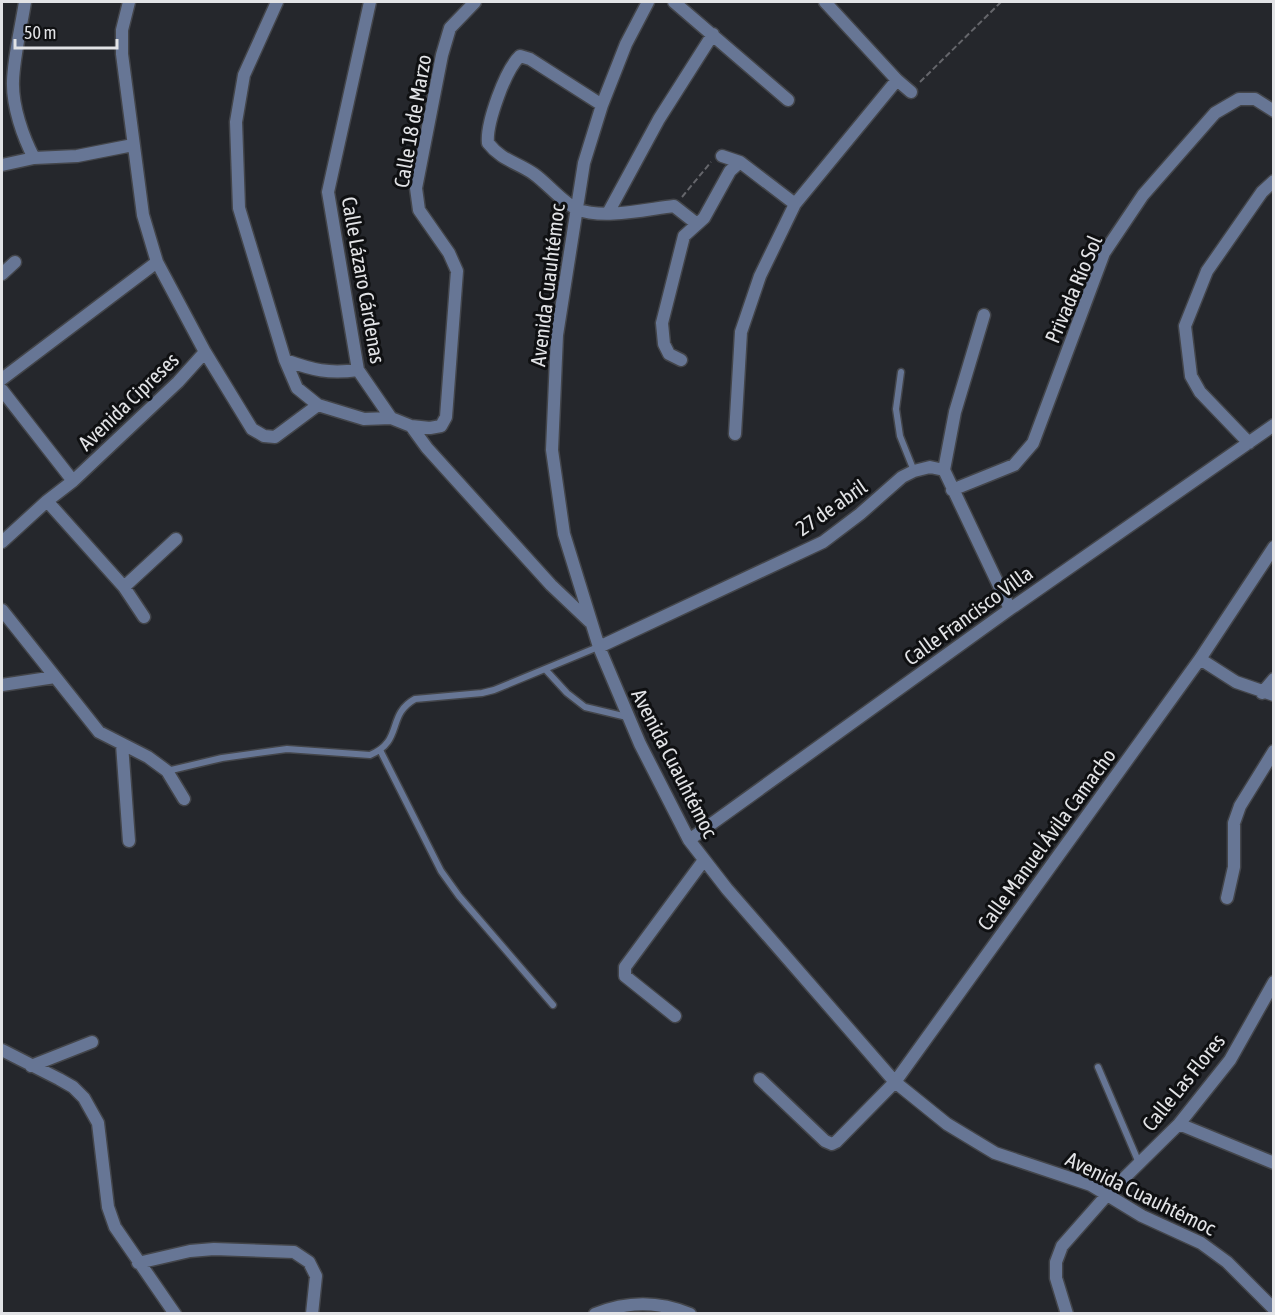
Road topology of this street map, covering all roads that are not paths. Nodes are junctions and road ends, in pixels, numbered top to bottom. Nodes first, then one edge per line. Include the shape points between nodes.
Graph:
1 (25, 2) edge
2 (129, 2) edge
3 (277, 2) edge
4 (370, 2) edge
5 (648, 2) edge
6 (674, 2) edge
7 (825, 2) edge
8 (469, 3) edge
9 (713, 34) junction
10 (897, 80) junction
11 (911, 92) road end
12 (788, 100) dead end
13 (602, 105) junction
14 (1274, 111) edge
15 (133, 145) junction
16 (722, 156) road end
17 (34, 158) junction
18 (740, 162) junction
19 (2, 165) edge
20 (1274, 181) edge
21 (795, 204) junction
22 (575, 208) junction
23 (608, 213) junction
24 (697, 224) junction
25 (15, 262) dead end
26 (157, 262) junction
27 (2, 274) edge
28 (984, 315) dead end
29 (205, 352) junction
30 (285, 360) junction
31 (681, 360) dead end
32 (358, 370) junction
33 (901, 372) dead end
34 (2, 380) edge
35 (2, 390) edge
36 (6, 405) edge
37 (318, 405) junction
38 (391, 418) junction
39 (1274, 425) edge
40 (411, 426) junction
41 (735, 434) dead end
42 (1249, 442) junction
43 (944, 470) junction
44 (914, 471) junction
45 (73, 481) junction
46 (952, 490) junction
47 (47, 501) junction
48 (176, 539) dead end
49 (2, 542) edge
50 (1274, 547) edge
51 (124, 588) junction
52 (1010, 609) junction
53 (2, 610) edge
54 (144, 617) dead end
55 (590, 622) junction
56 (599, 646) junction
57 (1200, 659) junction
58 (545, 669) junction
59 (54, 677) junction
60 (1274, 679) edge
61 (2, 685) edge
62 (1268, 694) edge
63 (628, 717) junction
64 (122, 744) junction
65 (380, 750) junction
66 (1274, 751) edge
67 (167, 771) junction
68 (184, 799) dead end
69 (689, 840) junction
70 (129, 841) dead end
71 (704, 860) junction
72 (1227, 898) dead end
73 (1274, 982) edge
74 (553, 1005) dead end
75 (675, 1016) dead end
76 (92, 1042) dead end
77 (2, 1050) edge
78 (32, 1066) junction
79 (1098, 1067) dead end
80 (760, 1079) dead end
81 (895, 1082) junction
82 (1179, 1124) junction
83 (1139, 1163) junction
84 (1274, 1163) edge
85 (1107, 1195) junction
86 (138, 1263) junction
87 (1274, 1309) edge
88 (666, 1310) edge
89 (176, 1314) edge
90 (312, 1314) edge
91 (595, 1314) edge
92 (690, 1314) edge
93 (1067, 1314) edge

1 - 17 street via 13,82 26,142
2 - 15 street, Avenida Cipreses via 122,30 122,54
3 - 30 street via 244,75 236,122 239,208
4 - 32 street, Calle Lázaro Cárdenas via 328,192
5 - 13 street, Avenida Cuauhtémoc
6 - 9 street
7 - 10 street
8 - 40 street, Calle 18 de Marzo via 450,28 442,55 416,188 419,210 457,271 446,417 441,426
9 - 12 street
9 - 23 street via 659,118
10 - 11 street
10 - 21 street
13 - 22 street, Avenida Cuauhtémoc
13 - 22 street via 520,56 504,85 489,127 488,143 494,151 540,178
14 - 46 street, Privada Río Sol via 1255,99 1239,99 1215,113 1143,195 1104,253 1033,443 1014,465
15 - 17 street via 77,156
15 - 26 street, Avenida Cipreses via 143,215
16 - 18 street
17 - 19 street
18 - 21 street
18 - 24 street via 730,171
20 - 42 street via 1262,192 1207,271 1185,326 1191,376 1200,392
21 - 41 street via 760,276 741,332
22 - 23 street
22 - 55 street, Avenida Cuauhtémoc via 557,335 552,450 564,534
23 - 24 street via 674,206
24 - 31 street via 684,236 662,323 669,354
25 - 27 street
26 - 29 street, Avenida Cipreses
26 - 34 street
28 - 43 street via 955,412
29 - 37 street via 252,429 264,436 275,437
29 - 45 street, Avenida Cipreses
30 - 32 street via 316,371
30 - 37 street via 297,387
32 - 38 street, Calle Lázaro Cárdenas
33 - 44 lane via 896,409 900,436
35 - 36 street
36 - 45 street
37 - 38 street via 364,419
38 - 40 street
39 - 42 street, Calle Francisco Villa
40 - 55 street via 550,585
42 - 52 street, Calle Francisco Villa
43 - 44 street via 930,467
43 - 46 street
44 - 56 street, 27 de abril via 823,542
45 - 47 street, Avenida Cipreses
46 - 52 street
47 - 49 street, Avenida Cipreses
47 - 51 street
48 - 51 street
50 - 57 street, Calle Manuel Ávila Camacho
51 - 54 street
52 - 69 street, Calle Francisco Villa
53 - 59 street
55 - 56 street, Avenida Cuauhtémoc
56 - 58 lane
56 - 63 street, Avenida Cuauhtémoc
57 - 62 street via 1236,682
57 - 81 street, Calle Manuel Ávila Camacho
58 - 63 lane via 585,707
58 - 65 lane via 482,693 416,699 406,704 392,737
59 - 61 street
59 - 64 street via 99,732
60 - 62 street
63 - 69 street, Avenida Cuauhtémoc
64 - 67 street via 148,756
64 - 70 street
65 - 67 lane via 354,754 287,749
65 - 74 lane via 441,871
66 - 72 street via 1240,806 1234,823 1234,867
67 - 68 street
69 - 71 street, Avenida Cuauhtémoc
71 - 75 street via 625,967 625,975
71 - 81 street, Avenida Cuauhtémoc
73 - 82 street, Calle Las Flores via 1230,1060
76 - 78 street
77 - 78 street
78 - 86 street via 73,1087 93,1111 98,1123 108,1207 114,1227
79 - 83 lane
80 - 81 street, Calle Manuel Ávila Camacho via 832,1144
81 - 85 street, Avenida Cuauhtémoc via 947,1124 995,1153 1071,1177
82 - 83 street, Calle Las Flores
82 - 84 street
83 - 85 street, Calle Las Flores
85 - 87 street, Avenida Cuauhtémoc via 1214,1251
85 - 93 street, Calle Las Flores via 1062,1246 1056,1262 1056,1278
86 - 89 street
86 - 90 street via 214,1249 294,1252 309,1262 316,1276
88 - 91 street via 644,1302
88 - 92 street

